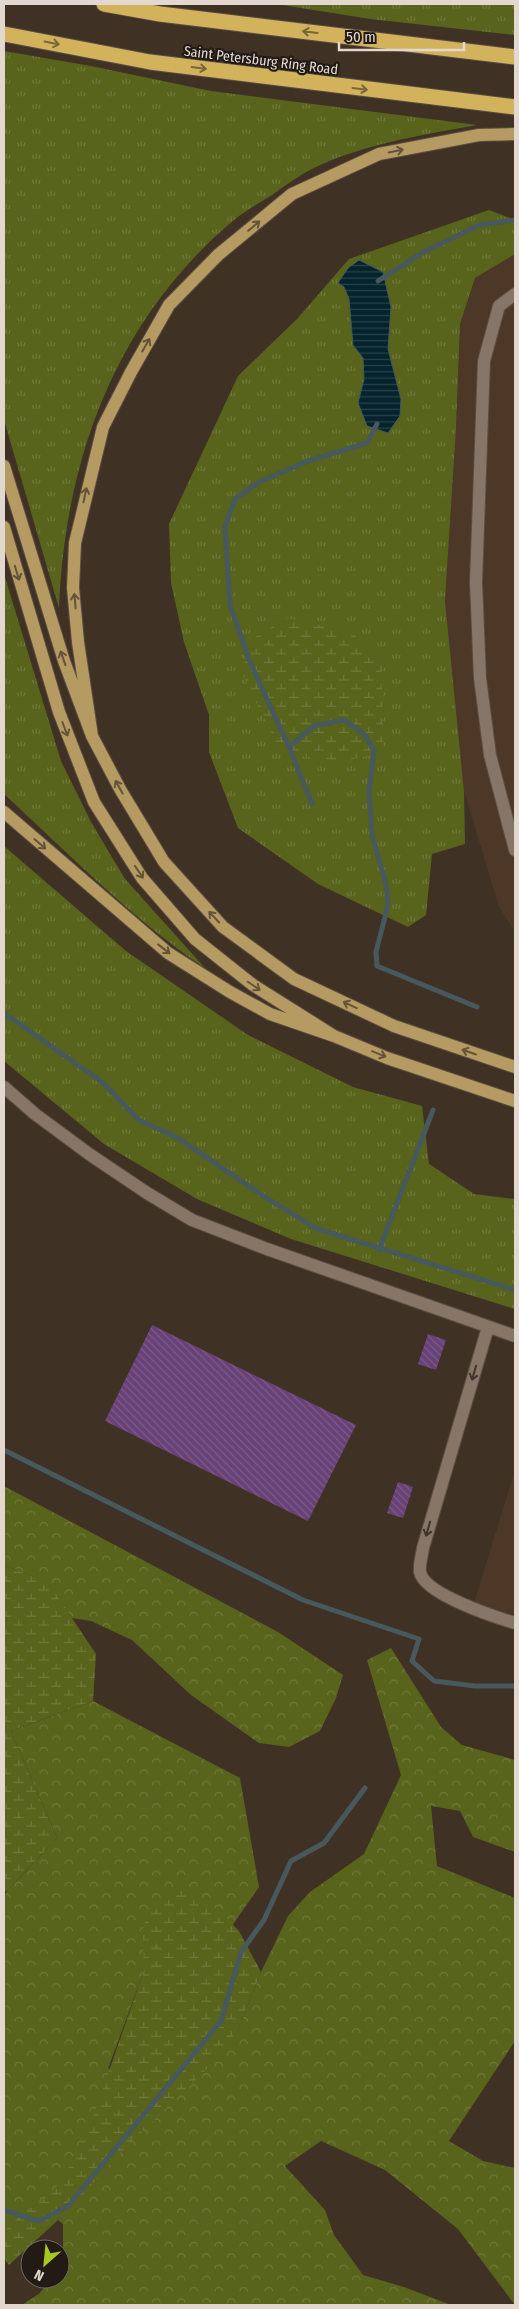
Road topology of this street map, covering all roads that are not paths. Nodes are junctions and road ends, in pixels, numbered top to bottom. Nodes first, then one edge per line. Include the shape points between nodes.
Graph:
1 (104, 4) edge
2 (4, 34) edge
3 (515, 57) edge
4 (515, 107) edge
5 (515, 134) edge
6 (515, 294) edge
7 (4, 466) edge
8 (4, 526) edge
9 (92, 736) junction
10 (4, 812) edge
11 (515, 850) edge
12 (334, 1036) junction
13 (515, 1067) edge
14 (4, 1087) edge
15 (515, 1101) edge
16 (488, 1326) junction
17 (515, 1336) edge
18 (515, 1623) edge

3 -> 1 highway via 160,14
2 -> 4 highway, Saint Petersburg Ring Road via 150,62
9 -> 5 main road via 76,624 75,543 103,427 169,305 218,255 292,194 379,154 479,135
6 - 11 street via 499,306 484,360 476,582 480,678 490,755
9 -> 7 main road via 64,661
8 -> 12 main road via 59,712 94,802 142,878 195,939 253,986
13 -> 9 main road via 394,1026 294,979 223,927 164,862
10 -> 12 main road via 168,953 270,1014
12 -> 15 main road
14 - 16 street via 89,1154 192,1220 267,1250
16 - 17 street
16 -> 18 street via 423,1548 420,1571 422,1578 442,1595

